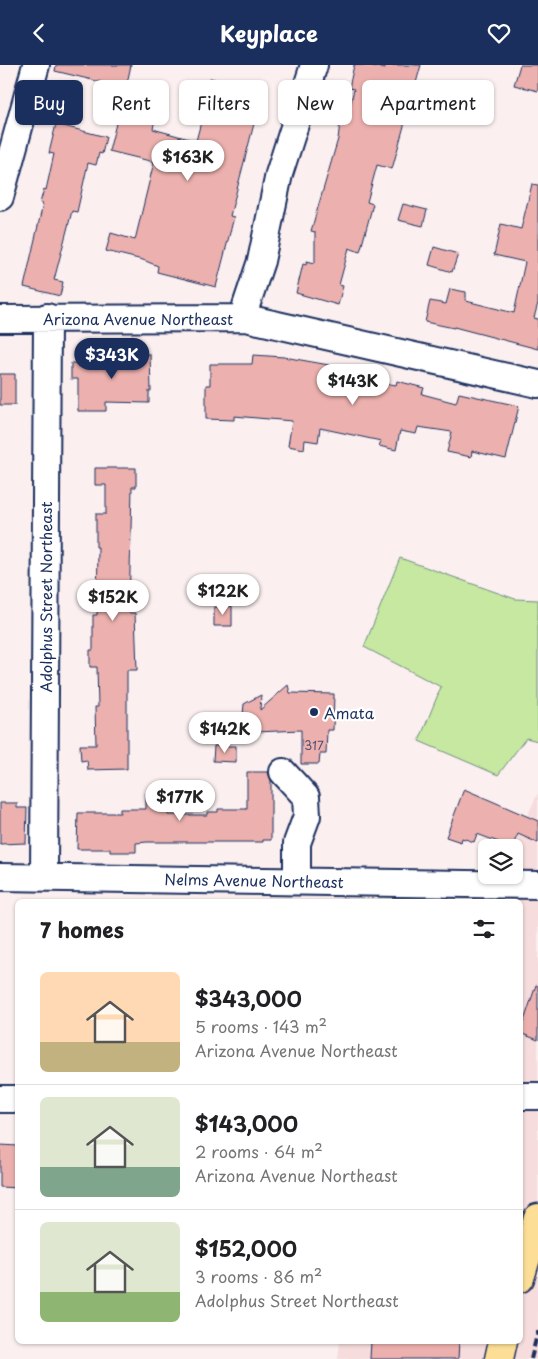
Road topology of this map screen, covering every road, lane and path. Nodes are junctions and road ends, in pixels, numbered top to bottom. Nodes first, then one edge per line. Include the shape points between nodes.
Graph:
1 (36, 65) edge
2 (314, 65) edge
3 (0, 197) edge
4 (47, 317) junction
5 (246, 318) junction
6 (0, 319) edge
7 (538, 384) edge
8 (283, 773) dead end
9 (44, 876) junction
10 (0, 877) edge
11 (297, 881) junction
12 (538, 885) edge
13 (523, 1096) edge
14 (538, 1096) edge
15 (0, 1099) edge
16 (15, 1099) edge
17 (538, 1218) edge
18 (524, 1249) edge
19 (502, 1344) edge
20 (499, 1359) edge

1 - 3 street
2 - 5 street via 279,174 261,261 246,306
4 - 5 street, Arizona Avenue Northeast
4 - 6 street, Arizona Avenue Northeast
4 - 9 street, Adolphus Street Northeast
5 - 7 street, Arizona Avenue Northeast
8 - 11 street via 306,797 306,816 298,843
9 - 10 street, Nelms Avenue Northeast
9 - 11 street, Nelms Avenue Northeast
11 - 12 street, Nelms Avenue Northeast
13 - 14 street
15 - 16 street
17 - 18 main road
19 - 20 main road

